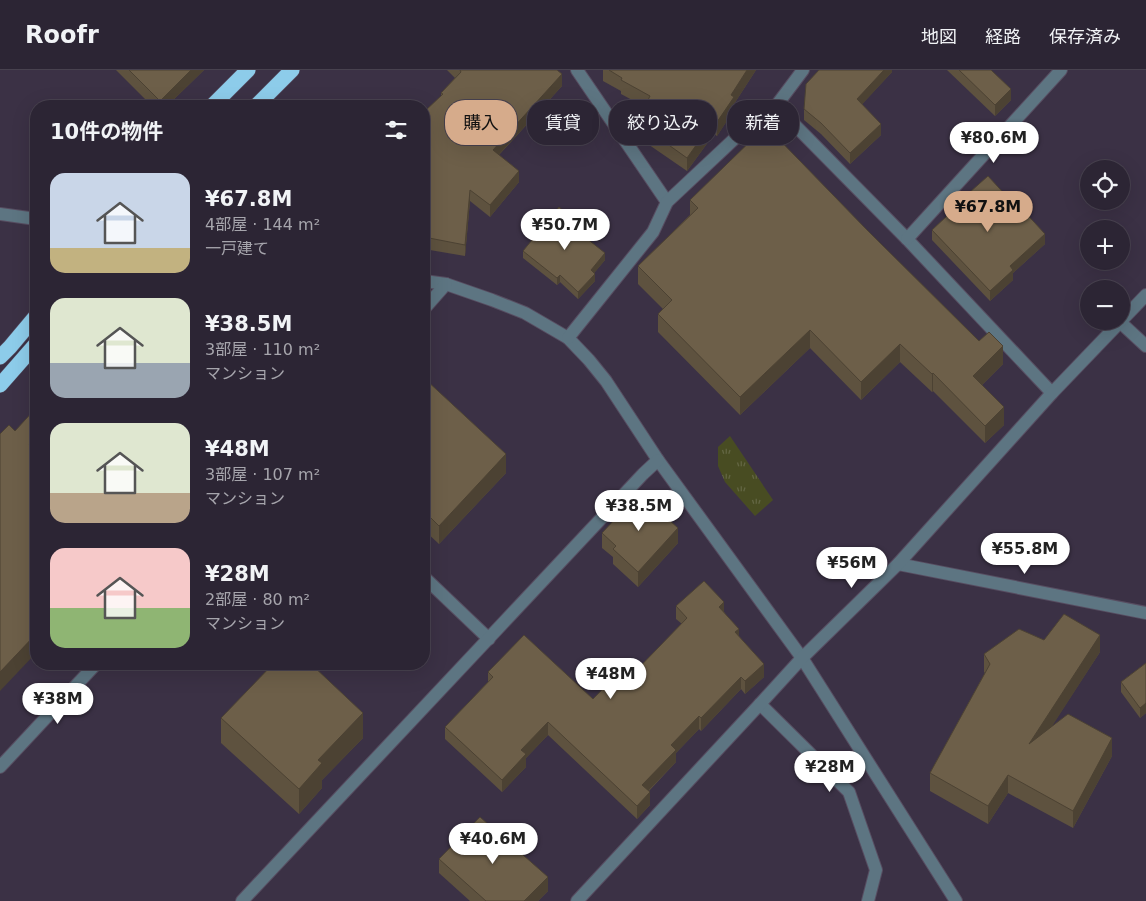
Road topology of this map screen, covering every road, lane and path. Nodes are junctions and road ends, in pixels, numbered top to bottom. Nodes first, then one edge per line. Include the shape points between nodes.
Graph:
1 (248, 70) edge
2 (292, 70) edge
3 (578, 70) edge
4 (803, 70) edge
5 (1062, 70) edge
6 (218, 100) edge
7 (262, 100) edge
8 (780, 100) edge
9 (799, 129) edge
10 (728, 145) edge
11 (667, 202) junction
12 (0, 214) edge
13 (30, 218) edge
14 (907, 239) junction
15 (430, 282) edge
16 (446, 284) junction
17 (1146, 296) edge
18 (430, 302) edge
19 (1130, 312) edge
20 (30, 323) edge
21 (1112, 330) edge
22 (1129, 330) edge
23 (568, 338) junction
24 (1146, 346) edge
25 (30, 351) edge
26 (0, 357) edge
27 (0, 385) edge
28 (1052, 394) junction
29 (658, 460) junction
30 (898, 564) junction
31 (430, 583) edge
32 (1145, 611) edge
33 (489, 639) junction
34 (802, 658) junction
35 (90, 670) edge
36 (760, 704) junction
37 (0, 767) edge
38 (242, 901) edge
39 (577, 901) edge
40 (868, 901) edge
41 (956, 901) edge

1 - 6 highway
2 - 7 highway
3 - 11 street
4 - 8 street
5 - 14 street
9 - 14 street
10 - 11 street
11 - 23 street via 653,232
12 - 13 street
14 - 28 street
15 - 16 street
16 - 18 street
16 - 23 street via 525,313
17 - 19 street
20 - 26 highway
21 - 28 street
22 - 24 street
23 - 29 street via 606,381
25 - 27 highway
28 - 30 street
29 - 33 street
29 - 34 street
30 - 32 street
30 - 34 street
31 - 33 street
33 - 38 street
34 - 36 street
34 - 41 street
35 - 37 street
36 - 39 street
36 - 40 street via 849,792 876,870

